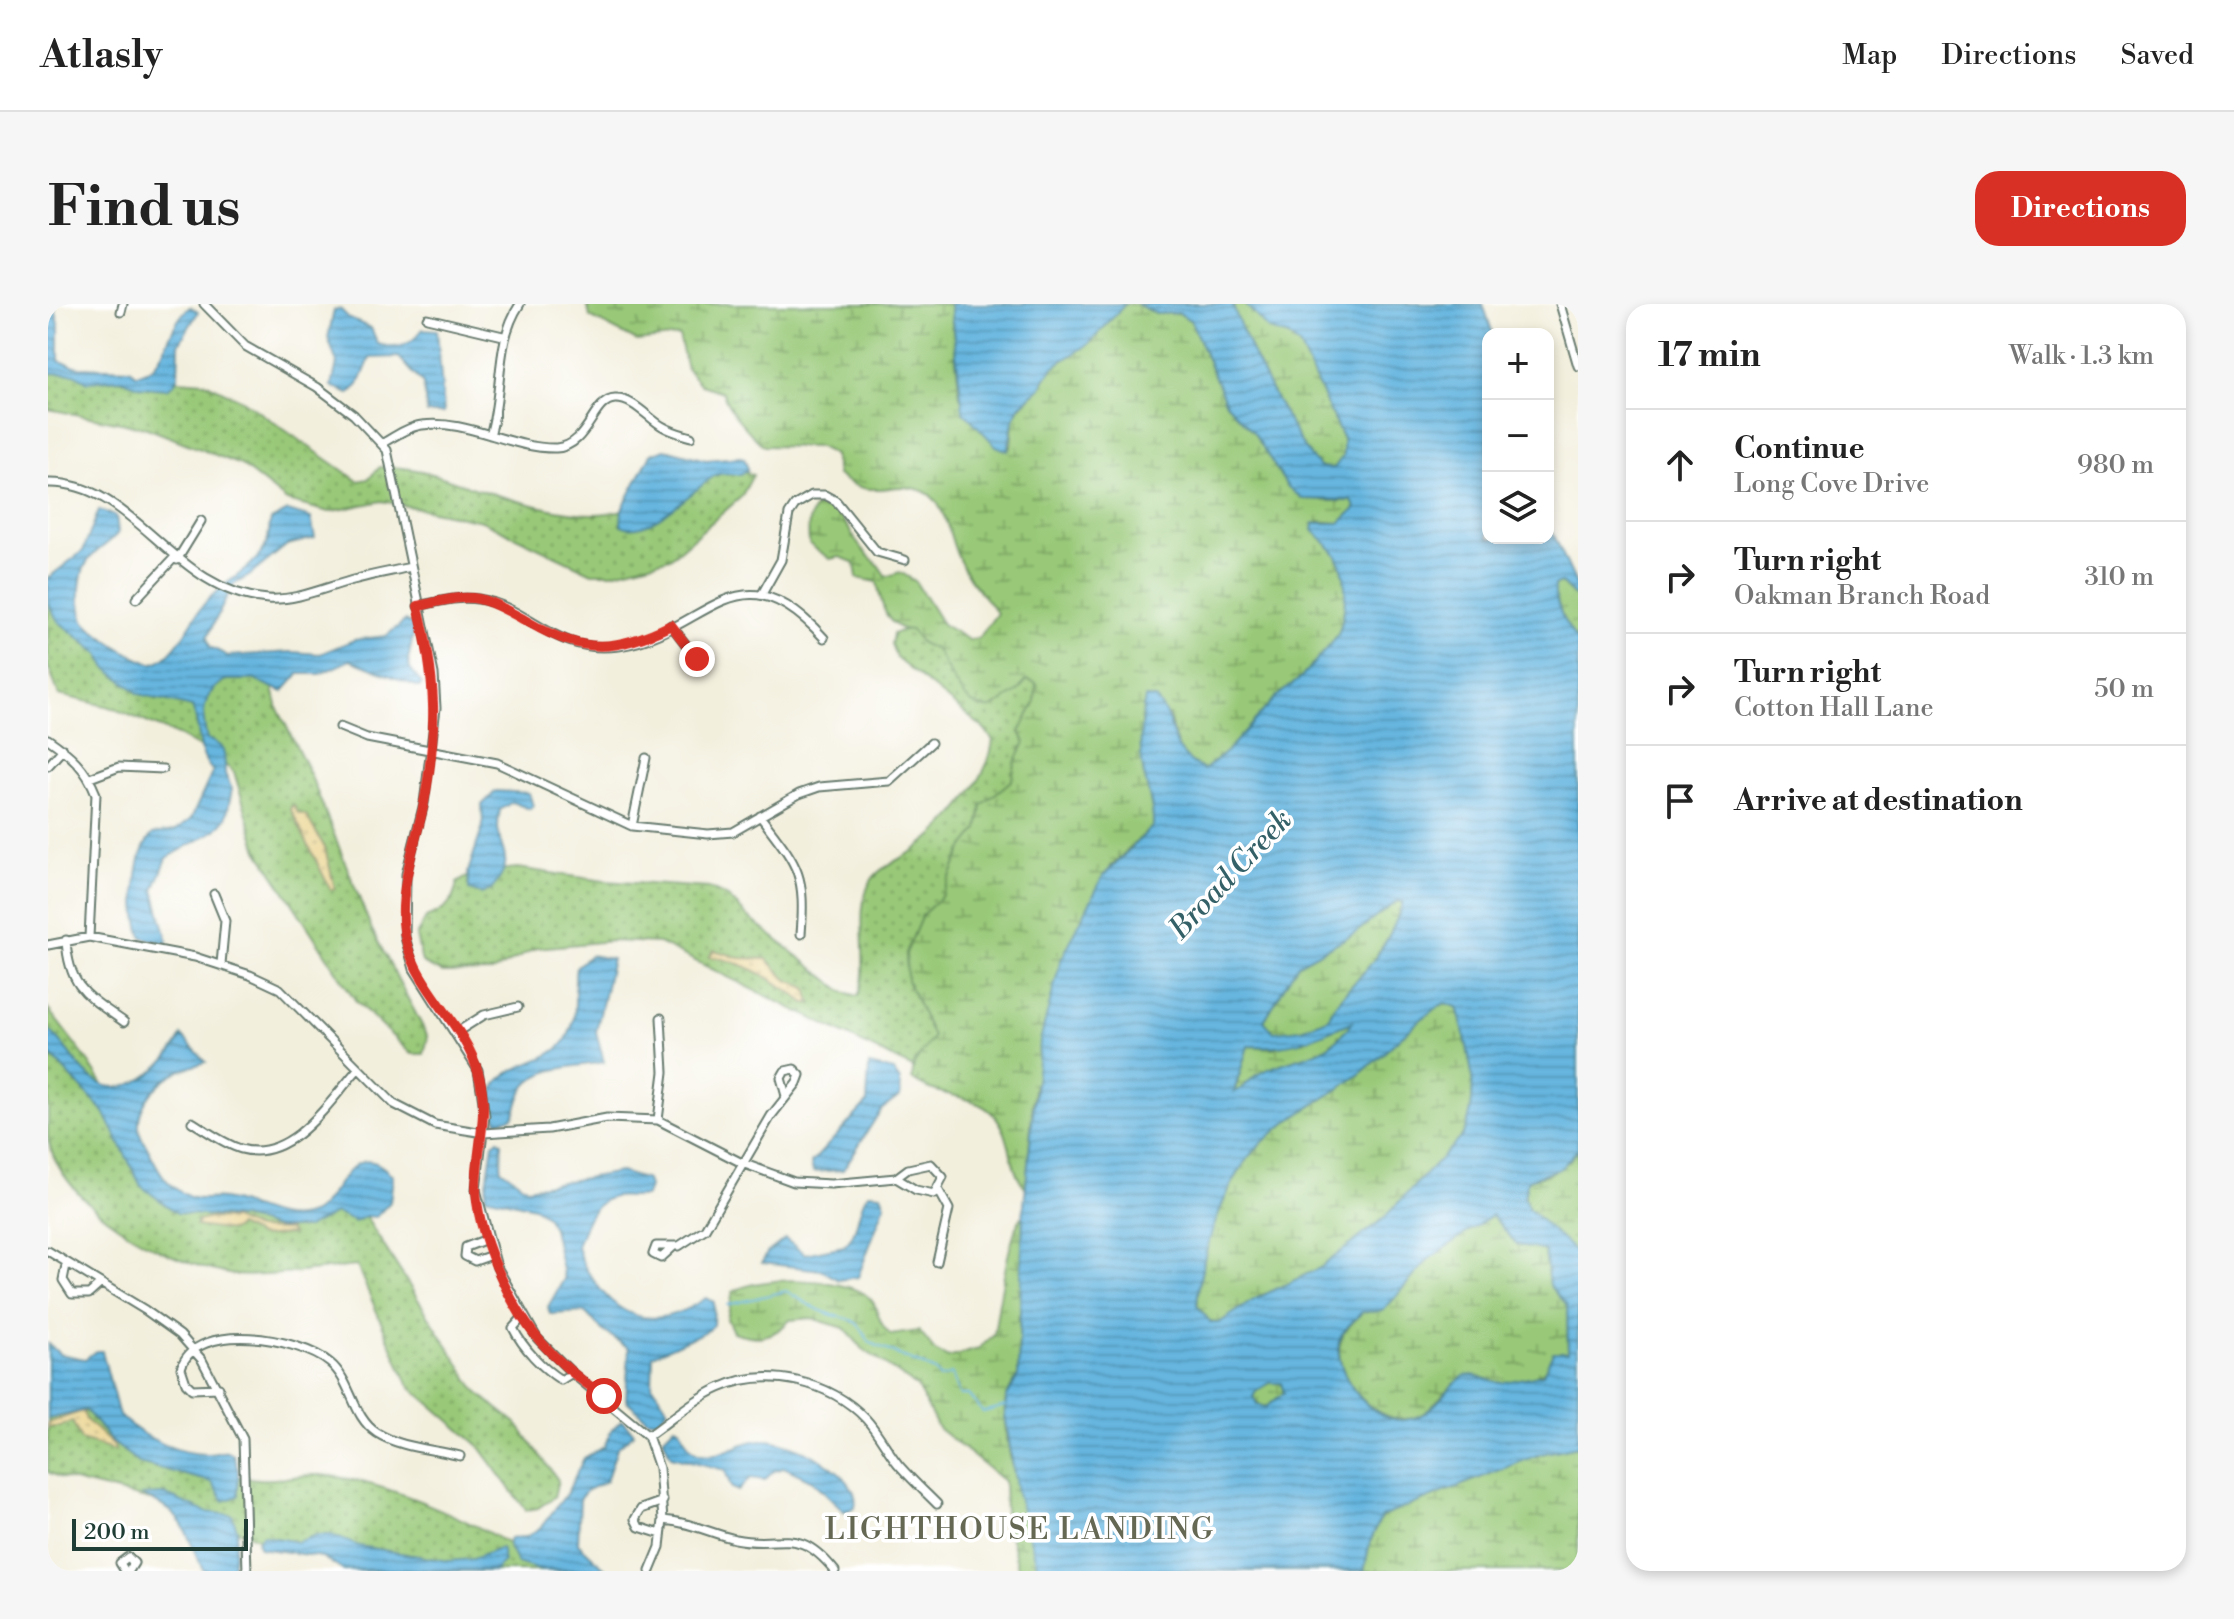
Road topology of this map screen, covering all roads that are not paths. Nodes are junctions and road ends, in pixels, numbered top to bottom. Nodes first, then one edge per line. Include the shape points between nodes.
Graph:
1 (204, 304) edge
2 (520, 304) edge
3 (1571, 304) edge
4 (1561, 306) edge
5 (427, 318) dead end
6 (503, 336) junction
7 (1578, 366) edge
8 (490, 435) junction
9 (691, 437) dead end
10 (383, 443) junction
11 (48, 483) edge
12 (201, 521) dead end
13 (176, 559) junction
14 (905, 560) dead end
15 (411, 567) junction
16 (762, 594) junction
17 (136, 599) dead end
18 (418, 606) junction
19 (671, 625) junction
20 (824, 638) dead end
21 (697, 659) dead end
22 (340, 727) dead end
23 (48, 739) edge
24 (931, 743) dead end
25 (63, 749) junction
26 (431, 749) junction
27 (646, 758) dead end
28 (48, 766) edge
29 (163, 769) dead end
30 (90, 778) junction
31 (760, 816) junction
32 (632, 826) junction
33 (214, 894) dead end
34 (801, 934) dead end
35 (89, 937) junction
36 (66, 940) junction
37 (48, 945) edge
38 (221, 964) junction
39 (518, 1007) dead end
40 (661, 1018) dead end
41 (124, 1022) dead end
42 (457, 1032) junction
43 (358, 1069) junction
44 (786, 1096) dead end
45 (658, 1120) junction
46 (192, 1122) dead end
47 (484, 1133) junction
48 (742, 1163) junction
49 (896, 1178) junction
50 (939, 1191) junction
51 (487, 1239) junction
52 (672, 1248) dead end
53 (48, 1251) edge
54 (492, 1255) junction
55 (937, 1262) dead end
56 (66, 1265) junction
57 (99, 1285) junction
58 (523, 1317) junction
59 (196, 1351) junction
60 (572, 1373) junction
61 (219, 1388) junction
62 (648, 1436) junction
63 (460, 1456) dead end
64 (663, 1501) junction
65 (937, 1504) dead end
66 (663, 1520) junction
67 (661, 1534) junction
68 (247, 1571) edge
69 (650, 1571) edge
70 (835, 1571) edge

1 - 10 street via 245,346 329,396
2 - 6 street
3 - 4 street
4 - 7 street
5 - 6 street
6 - 8 street
8 - 9 street via 565,446 584,433 606,401 616,398 665,428
8 - 10 street via 423,425
10 - 15 street via 393,469
11 - 13 street via 94,490
12 - 13 street
13 - 15 street via 228,591 268,599 290,599
13 - 17 street
14 - 16 street via 877,552 836,501 812,495 789,514 781,560
15 - 18 street
16 - 19 street via 735,597
16 - 20 street via 793,607
18 - 19 street via 480,599 560,640 590,647 620,646
18 - 26 street via 434,674
19 - 21 street
22 - 26 street via 367,738
23 - 25 street
24 - 31 street via 889,781 819,787
25 - 28 street
25 - 30 street
26 - 32 street via 497,763
26 - 42 street via 406,874 403,921 414,969
27 - 32 street
29 - 30 street via 119,767
30 - 35 street via 96,809
31 - 32 street via 733,832
31 - 34 street via 799,868
33 - 38 street via 225,921
35 - 36 street
35 - 38 street
36 - 37 street
36 - 41 street via 77,988
38 - 43 street via 280,989
39 - 42 street via 484,1015
40 - 45 street via 664,1072
42 - 47 street via 478,1070
43 - 46 street via 295,1137 268,1150 242,1149
43 - 47 street via 412,1117
44 - 48 street
45 - 47 street via 607,1118
45 - 48 street
47 - 51 street via 476,1190
48 - 49 street via 810,1185
48 - 52 street via 705,1229
49 - 50 street via 924,1193
49 - 50 street via 931,1164 943,1177
50 - 55 street via 949,1209
51 - 54 street
51 - 54 street via 466,1247 465,1256 475,1261
53 - 56 street
54 - 58 street
56 - 57 street
56 - 57 street via 63,1280 72,1294 89,1294
57 - 59 street via 145,1310
58 - 60 street
58 - 60 street via 513,1328 522,1343 561,1380
59 - 61 street
59 - 61 street via 183,1361 186,1383 198,1391
59 - 63 street via 225,1336 242,1336 311,1352 338,1371 374,1431 404,1444
60 - 62 street
61 - 68 street via 243,1439
62 - 64 street
62 - 65 street via 699,1400 742,1380 804,1383 846,1401
64 - 66 street
64 - 67 street via 641,1509 635,1519 639,1527
66 - 67 street
66 - 70 street via 742,1540 792,1539 815,1550
67 - 69 street

